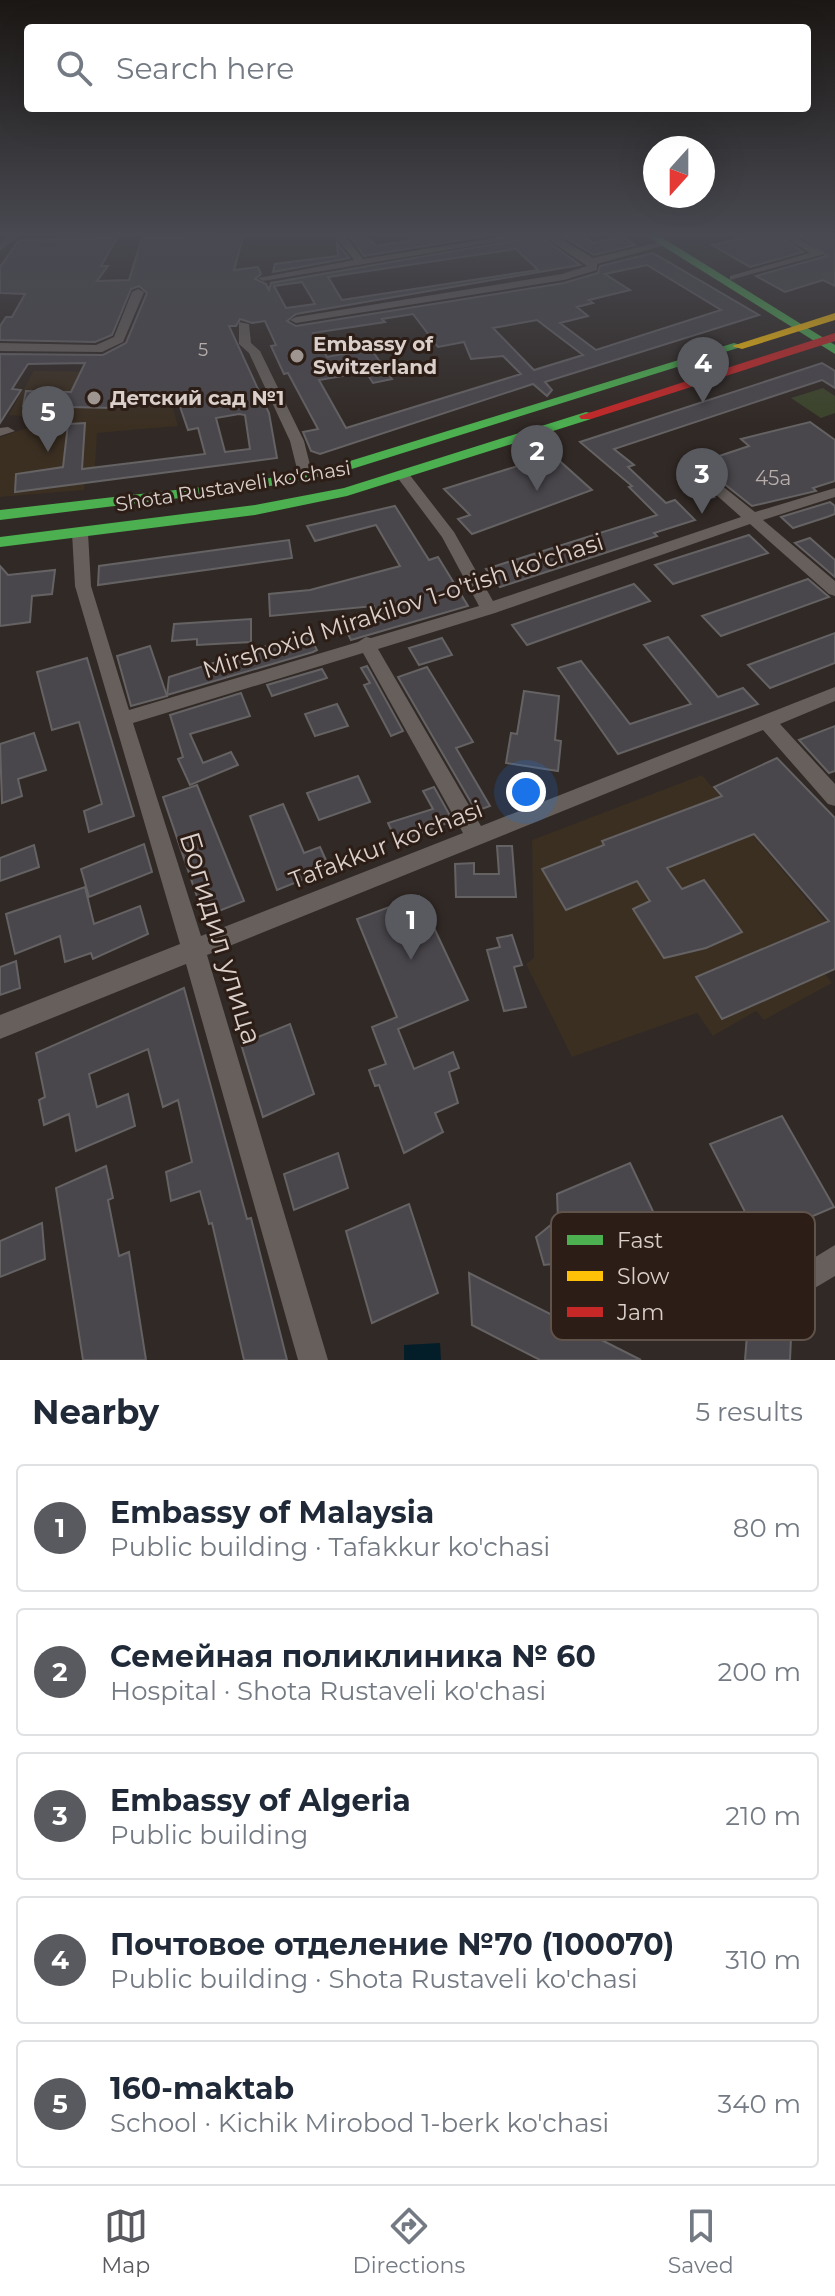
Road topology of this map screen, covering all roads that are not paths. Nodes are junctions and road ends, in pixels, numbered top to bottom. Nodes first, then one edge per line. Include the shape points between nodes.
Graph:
1 (135, 298) edge
2 (430, 298) edge
3 (759, 298) edge
4 (764, 298) edge
5 (835, 316) edge
6 (296, 320) dead end
7 (243, 324) dead end
8 (802, 325) junction
9 (831, 342) edge
10 (0, 347) edge
11 (691, 465) dead end
12 (306, 477) junction
13 (404, 477) junction
14 (835, 492) edge
15 (0, 515) edge
16 (754, 517) junction
17 (80, 533) junction
18 (0, 542) edge
19 (835, 590) edge
20 (489, 609) junction
21 (366, 643) junction
22 (835, 694) edge
23 (122, 719) junction
24 (767, 722) junction
25 (835, 798) edge
26 (477, 838) junction
27 (194, 949) junction
28 (0, 1027) edge
29 (835, 1259) edge
30 (815, 1272) edge
31 (313, 1360) edge

1 - 10 street via 119,339 98,349
2 - 6 street
3 - 8 main road
4 - 8 main road
5 - 8 main road, Shota Rustaveli ko'chasi
7 - 12 street via 245,344 254,351 297,441
8 - 9 main road
8 - 12 main road, Shota Rustaveli ko'chasi
9 - 13 main road, Shota Rustaveli ko'chasi
11 - 16 street
12 - 15 main road, Shota Rustaveli ko'chasi
13 - 17 main road, Shota Rustaveli ko'chasi via 294,503
13 - 20 street via 449,535
14 - 16 street, Mirshoxid Mirakilov 1-o'tish ko'chasi
16 - 19 street
16 - 20 street, Mirshoxid Mirakilov 1-o'tish ko'chasi
17 - 18 main road, Shota Rustaveli ko'chasi
17 - 23 street, Богидил улица via 83,586
20 - 21 street, Mirshoxid Mirakilov 1-o'tish ko'chasi
21 - 23 street, Mirshoxid Mirakilov 1-o'tish ko'chasi
21 - 26 street
22 - 24 street, Tafakkur ko'chasi
23 - 27 street, Богидил улица
24 - 25 street
24 - 26 street, Tafakkur ko'chasi
26 - 27 street, Tafakkur ko'chasi
27 - 28 street, Tafakkur ko'chasi
27 - 31 street, Богидил улица
29 - 30 street

